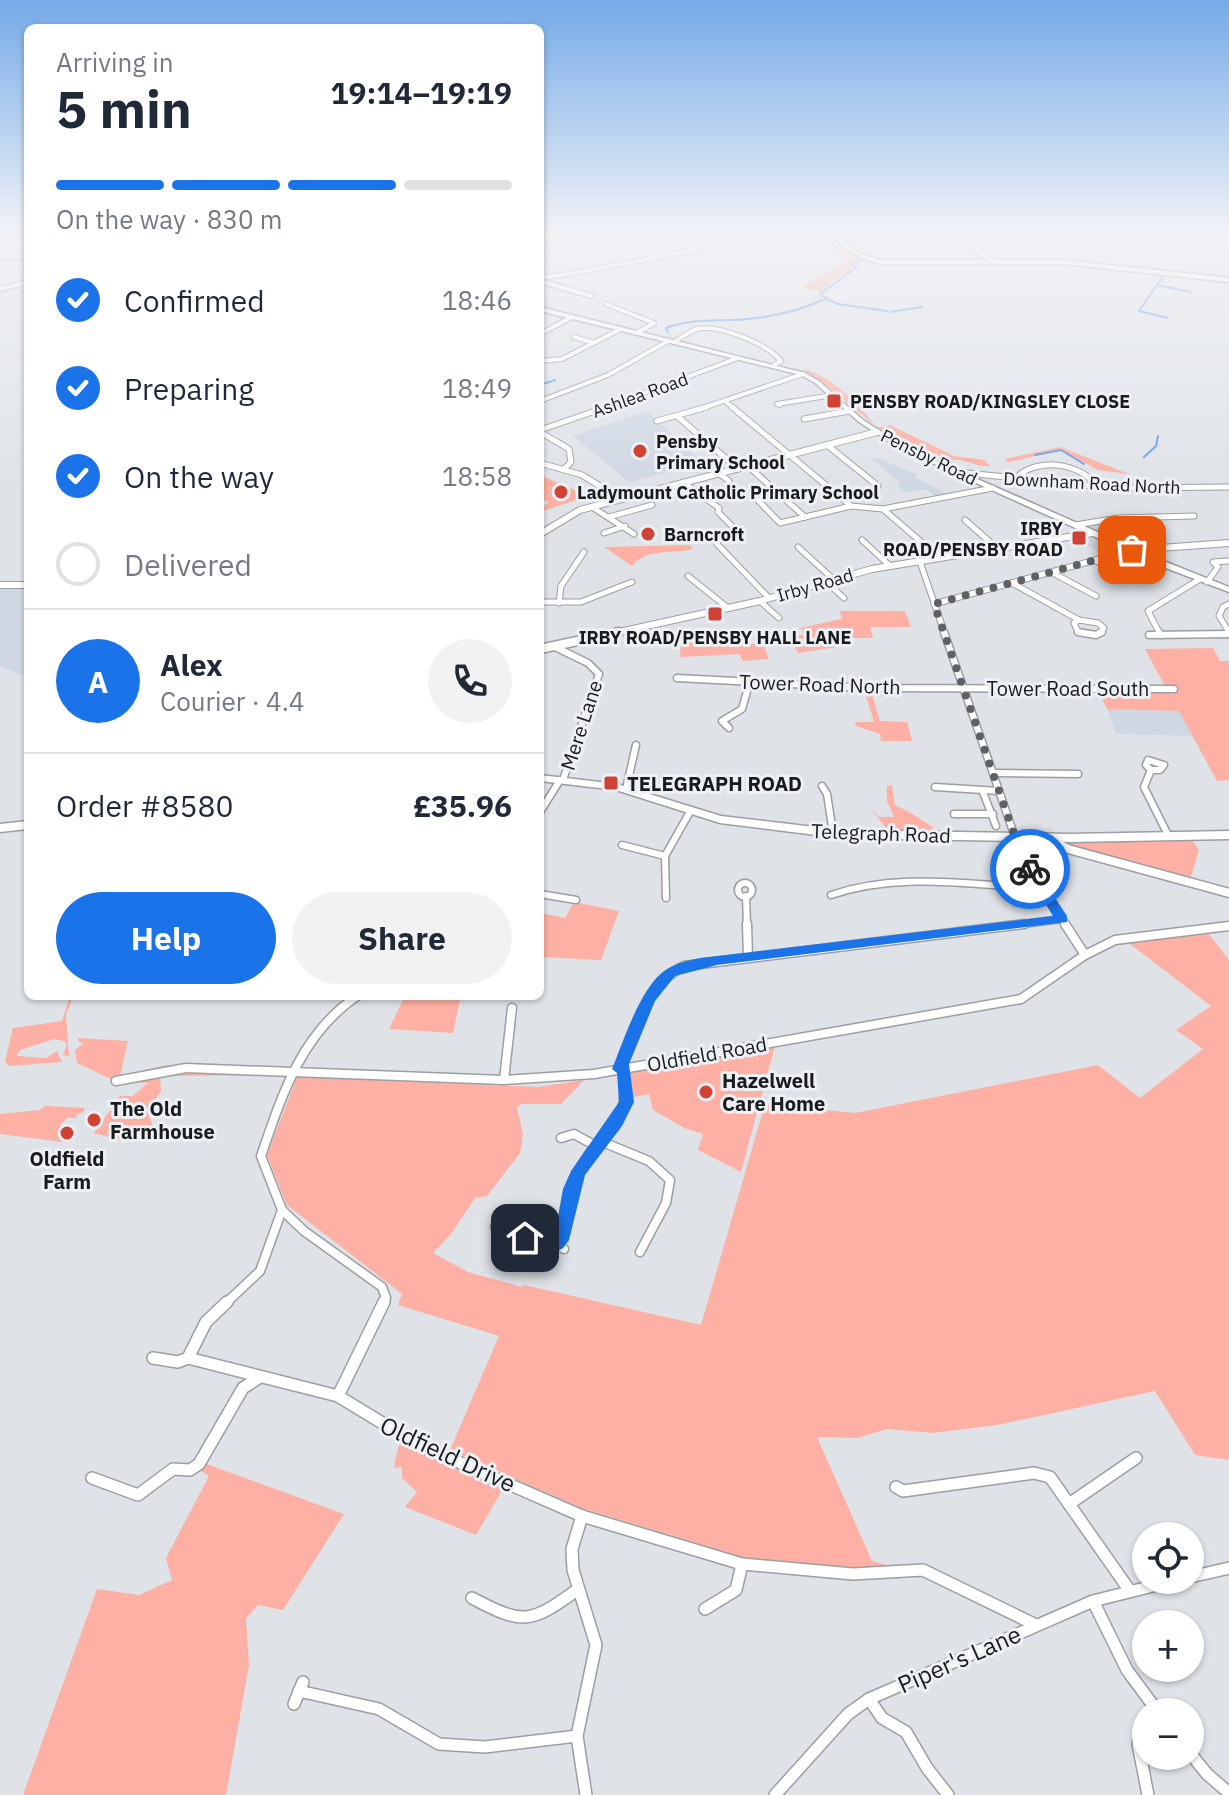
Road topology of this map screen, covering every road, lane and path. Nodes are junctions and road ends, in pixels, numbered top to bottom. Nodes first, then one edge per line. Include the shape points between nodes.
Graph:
1 (569, 319) edge
2 (579, 319) edge
3 (641, 319) edge
4 (621, 329) junction
5 (544, 332) edge
6 (637, 333) junction
7 (574, 337) dead end
8 (671, 342) junction
9 (594, 343) junction
10 (738, 358) junction
11 (547, 361) joint
12 (544, 364) edge
13 (774, 365) junction
14 (803, 374) junction
15 (833, 395) junction
16 (544, 399) edge
17 (726, 402) junction
18 (780, 405) dead end
19 (849, 411) junction
20 (677, 416) junction
21 (804, 419) dead end
22 (657, 421) dead end
23 (544, 430) edge
24 (877, 432) junction
25 (544, 433) edge
26 (827, 445) junction
27 (789, 455) junction
28 (544, 464) edge
29 (748, 466) junction
30 (564, 469) junction
31 (738, 469) junction
32 (955, 472) junction
33 (720, 474) junction
34 (1014, 480) junction
35 (729, 481) dead end
36 (684, 483) junction
37 (878, 486) dead end
38 (1098, 487) junction
39 (1229, 487) edge
40 (993, 488) junction
41 (772, 489) junction
42 (621, 499) junction
43 (652, 505) dead end
44 (851, 506) junction
45 (592, 507) junction
46 (883, 509) junction
47 (1194, 515) dead end
48 (609, 517) junction
49 (805, 517) junction
50 (965, 520) dead end
51 (1075, 525) junction
52 (625, 526) junction
53 (544, 531) edge
54 (606, 531) dead end
55 (737, 531) dead end
56 (1092, 533) junction
57 (634, 534) dead end
58 (862, 540) dead end
59 (1229, 543) edge
60 (717, 544) dead end
61 (798, 547) dead end
62 (998, 549) junction
63 (1132, 550) junction
64 (590, 558) dead end
65 (940, 558) junction
66 (1096, 561) junction
67 (1228, 561) edge
68 (920, 562) junction
69 (890, 566) junction
70 (1053, 573) junction
71 (688, 576) dead end
72 (1134, 578) dead end
73 (829, 580) junction
74 (1204, 581) junction
75 (632, 582) dead end
76 (1012, 583) junction
77 (24, 584) edge
78 (0, 585) edge
79 (1229, 590) edge
80 (1096, 596) dead end
81 (769, 598) junction
82 (844, 598) dead end
83 (760, 601) junction
84 (544, 602) edge
85 (559, 603) junction
86 (934, 604) junction
87 (1229, 604) edge
88 (728, 608) junction
89 (779, 618) dead end
90 (1079, 620) junction
91 (1229, 633) edge
92 (1149, 635) dead end
93 (1161, 635) junction
94 (555, 647) junction
95 (544, 648) edge
96 (677, 678) dead end
97 (750, 681) junction
98 (962, 687) junction
99 (1174, 689) dead end
100 (714, 728) dead end
101 (636, 745) dead end
102 (1151, 770) dead end
103 (993, 773) junction
104 (1078, 774) dead end
105 (544, 778) edge
106 (562, 780) junction
107 (822, 786) dead end
108 (935, 787) dead end
109 (626, 789) junction
110 (999, 791) junction
111 (983, 792) junction
112 (544, 806) edge
113 (691, 810) junction
114 (954, 814) dead end
115 (993, 814) junction
116 (24, 825) edge
117 (996, 826) dead end
118 (0, 828) edge
119 (833, 833) junction
120 (1229, 835) edge
121 (1015, 837) junction
122 (1169, 837) junction
123 (1048, 838) junction
124 (622, 845) dead end
125 (665, 856) junction
126 (1043, 888) junction
127 (1229, 893) edge
128 (544, 895) edge
129 (831, 895) dead end
130 (746, 896) dead end
131 (666, 898) dead end
132 (576, 900) dead end
133 (1062, 919) junction
134 (1229, 926) edge
135 (1085, 955) junction
136 (748, 957) junction
137 (351, 1000) edge
138 (512, 1008) dead end
139 (622, 1068) junction
140 (293, 1072) junction
141 (504, 1080) junction
142 (116, 1081) dead end
143 (561, 1138) dead end
144 (598, 1143) junction
145 (282, 1210) junction
146 (503, 1228) dead end
147 (653, 1249) dead end
148 (153, 1358) dead end
149 (188, 1358) junction
150 (262, 1376) junction
151 (338, 1396) junction
152 (1136, 1458) dead end
153 (92, 1478) dead end
154 (896, 1487) dead end
155 (1069, 1504) junction
156 (582, 1516) junction
157 (742, 1564) junction
158 (1229, 1568) edge
159 (1204, 1574) edge
160 (577, 1590) junction
161 (1130, 1591) joint
162 (472, 1598) dead end
163 (1093, 1601) junction
164 (705, 1609) dead end
165 (1036, 1625) junction
166 (1148, 1698) edge
167 (869, 1699) junction
168 (294, 1704) dead end
169 (577, 1736) junction
170 (1143, 1770) edge
171 (1204, 1770) edge
172 (1229, 1793) edge
173 (586, 1795) edge
174 (775, 1795) edge
175 (948, 1795) edge
176 (1148, 1795) edge

1 - 5 street
2 - 4 main road, Pensby Road
3 - 6 street via 654,323
4 - 6 main road, Pensby Road
4 - 9 street
6 - 8 main road, Pensby Road
7 - 9 street
8 - 10 main road, Pensby Road
8 - 13 street via 697,329 723,331 774,350 781,361
8 - 16 street via 608,375
9 - 11 street
10 - 13 main road, Pensby Road
10 - 23 street, Ashlea Road
11 - 12 street
13 - 14 main road, Pensby Road
14 - 15 main road, Pensby Road
14 - 17 street
15 - 18 street
15 - 19 main road, Pensby Road
17 - 20 street
17 - 27 street
19 - 21 street
19 - 24 main road, Pensby Road
20 - 22 street
20 - 31 street
24 - 26 street
24 - 32 main road, Pensby Road
25 - 30 street via 569,449 571,462
26 - 27 street
26 - 37 street
27 - 29 street
27 - 44 street
28 - 30 street
29 - 31 street
29 - 41 street
30 - 42 street
31 - 33 street
32 - 34 street, Downham Road North
32 - 40 main road, Pensby Road
33 - 35 street
33 - 36 street
34 - 38 street, Downham Road North
34 - 38 street via 1023,470 1052,465 1090,476
36 - 42 street
36 - 55 street via 719,508
38 - 39 street, Downham Road North
40 - 46 street
40 - 51 main road, Pensby Road
41 - 49 street
41 - 49 street via 751,493 780,523
42 - 45 street
43 - 48 street
44 - 46 street
44 - 49 street
45 - 48 street
45 - 53 street
46 - 65 street
47 - 51 street
48 - 52 street
50 - 62 street
51 - 56 main road, Pensby Road
52 - 54 street
52 - 57 street
56 - 62 street, Irby Road
56 - 63 main road, Pensby Road
58 - 69 street
59 - 63 street
60 - 81 street
61 - 73 street
62 - 65 street, Irby Road
63 - 66 street
63 - 74 main road, Pensby Road
64 - 85 street via 582,554 561,586
65 - 68 street, Irby Road
66 - 70 street
66 - 72 street
67 - 74 street via 1213,562 1218,567
68 - 69 street, Irby Road
68 - 86 street
69 - 73 street, Irby Road
70 - 76 street
70 - 80 street
71 - 88 street
73 - 81 street, Irby Road
73 - 82 street
74 - 79 main road, Pensby Road
74 - 93 street via 1148,611
75 - 85 street via 581,602
76 - 86 street
76 - 90 street
77 - 78 street
81 - 83 street, Irby Road
83 - 88 street, Irby Road
83 - 89 street
84 - 85 street
86 - 98 street
87 - 91 street via 1219,616
88 - 94 street, Irby Road
90 - 90 street via 1098,623 1104,628 1096,635 1078,632 1074,623
91 - 93 street
92 - 93 street
94 - 95 street, Irby Road
94 - 106 street, Mere Lane via 599,674
96 - 97 street, Tower Road North
97 - 98 street, Tower Road North
97 - 100 street via 742,709 725,719 726,727
98 - 99 street, Tower Road South
98 - 103 street
101 - 109 street
102 - 122 street via 1144,787
103 - 104 street
103 - 110 street
105 - 106 main road, Telegraph Road
106 - 109 main road, Telegraph Road
106 - 112 street
107 - 119 street
108 - 111 street
109 - 113 main road, Telegraph Road
110 - 111 street
110 - 121 street
111 - 115 street
113 - 119 main road, Telegraph Road via 733,821
113 - 125 street
114 - 115 street
115 - 117 street
116 - 118 main road
119 - 121 main road, Telegraph Road
120 - 122 main road, Telegraph Road
121 - 123 main road, Telegraph Road
121 - 126 street via 1016,848
122 - 123 main road, Telegraph Road
123 - 127 street via 1068,849
124 - 125 street
125 - 131 street
126 - 129 street via 923,878 844,886
126 - 133 street
128 - 132 street
130 - 136 street
133 - 135 street
133 - 136 street
134 - 135 street, Oldfield Road via 1115,940
135 - 139 street, Oldfield Road via 1021,999
136 - 139 street via 693,964 671,973 649,999
137 - 140 street via 328,1014
138 - 141 street
139 - 141 street, Oldfield Road via 566,1078
139 - 144 street via 627,1102
140 - 141 street, Oldfield Road
140 - 142 street, Oldfield Road via 186,1068
140 - 145 street via 261,1156
143 - 144 street via 576,1134
144 - 146 street via 571,1189 561,1246
144 - 147 street via 657,1163 670,1180 659,1221 641,1248
145 - 149 street via 260,1271 206,1322
145 - 151 street via 382,1287 386,1298
148 - 149 street, Oldfield Drive
149 - 150 street, Oldfield Drive
150 - 151 street, Oldfield Drive
150 - 153 street via 243,1388 199,1464 190,1470 173,1469 138,1495
151 - 156 street, Oldfield Drive via 415,1443
152 - 155 street
154 - 155 street via 903,1491 1034,1473 1050,1477
155 - 161 street
156 - 157 street, Oldfield Drive
156 - 160 street via 572,1549
157 - 164 street via 736,1590
157 - 165 street, Oldfield Drive via 853,1574 923,1570
158 - 159 street
160 - 162 street via 540,1617 509,1618
160 - 169 street via 596,1645
161 - 163 street, Piper's Lane
163 - 165 street, Piper's Lane
163 - 166 street via 1127,1670
165 - 167 street, Piper's Lane
167 - 174 street, Piper's Lane via 848,1714
167 - 175 street via 882,1718 906,1732
168 - 169 street via 301,1686 379,1709 439,1744 485,1747
169 - 173 street
170 - 176 street
171 - 172 street

